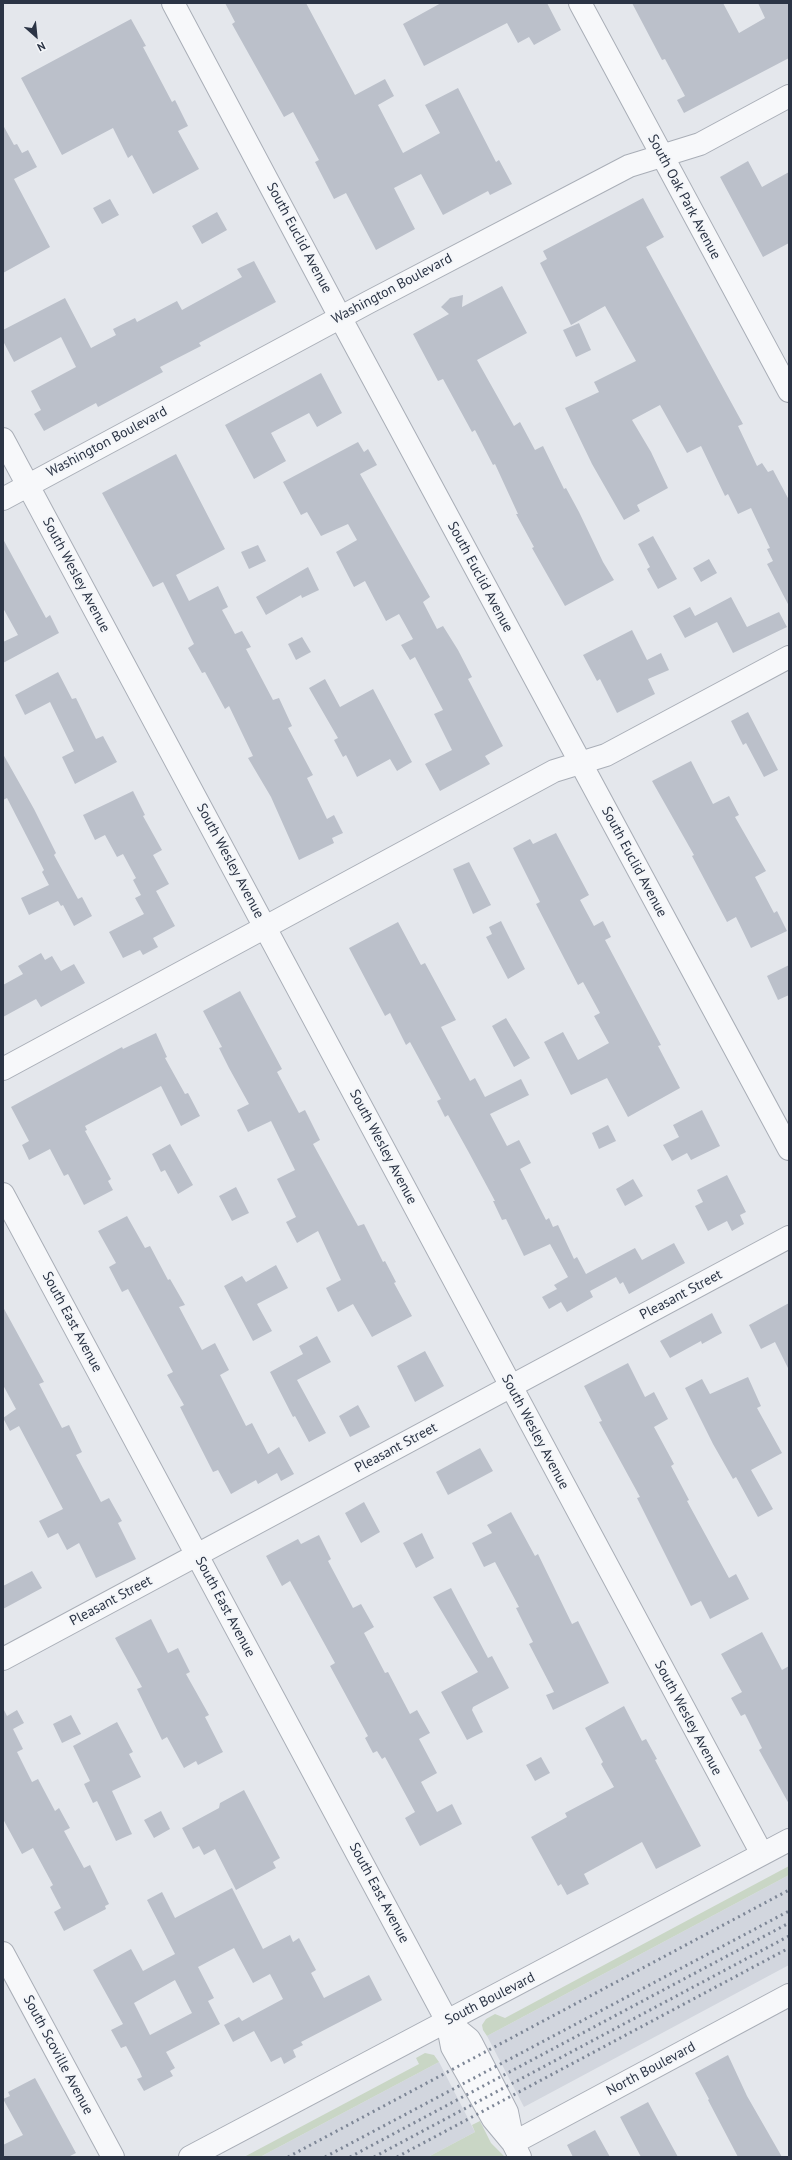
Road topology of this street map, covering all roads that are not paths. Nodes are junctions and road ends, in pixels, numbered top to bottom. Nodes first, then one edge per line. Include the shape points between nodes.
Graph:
1 (173, 3) edge
2 (580, 3) edge
3 (789, 96) edge
4 (662, 156) junction
5 (340, 317) junction
6 (789, 390) edge
7 (3, 439) edge
8 (28, 485) junction
9 (3, 499) edge
10 (789, 657) edge
11 (580, 762) junction
12 (265, 926) junction
13 (3, 1068) edge
14 (789, 1149) edge
15 (3, 1194) edge
16 (789, 1237) edge
17 (511, 1387) junction
18 (197, 1555) junction
19 (3, 1659) edge
20 (789, 1840) edge
21 (762, 1854) junction
22 (3, 1953) edge
23 (789, 1994) edge
24 (447, 2021) junction
25 (517, 2150) edge
26 (114, 2157) edge
27 (190, 2157) edge

1 - 5 street, South Euclid Avenue
2 - 4 street, South Oak Park Avenue
3 - 4 street, Washington Boulevard via 700,144
4 - 5 street, Washington Boulevard via 629,166
4 - 6 street, South Oak Park Avenue
5 - 8 street, Washington Boulevard
5 - 11 street, South Euclid Avenue
7 - 8 street, South Wesley Avenue
8 - 9 street, Washington Boulevard
8 - 12 street, South Wesley Avenue
10 - 11 street via 610,753
11 - 12 street via 554,771
11 - 14 street, South Euclid Avenue
12 - 13 street
12 - 17 street, South Wesley Avenue
15 - 18 street, South East Avenue
16 - 17 street, Pleasant Street
17 - 18 street, Pleasant Street
17 - 21 street, South Wesley Avenue
18 - 19 street, Pleasant Street
18 - 24 street, South East Avenue
20 - 21 street, South Boulevard
21 - 24 street, South Boulevard
22 - 26 street, South Scoville Avenue
23 - 25 street, North Boulevard
24 - 25 street, South East Avenue via 452,2047 493,2119
24 - 27 street, South Boulevard

